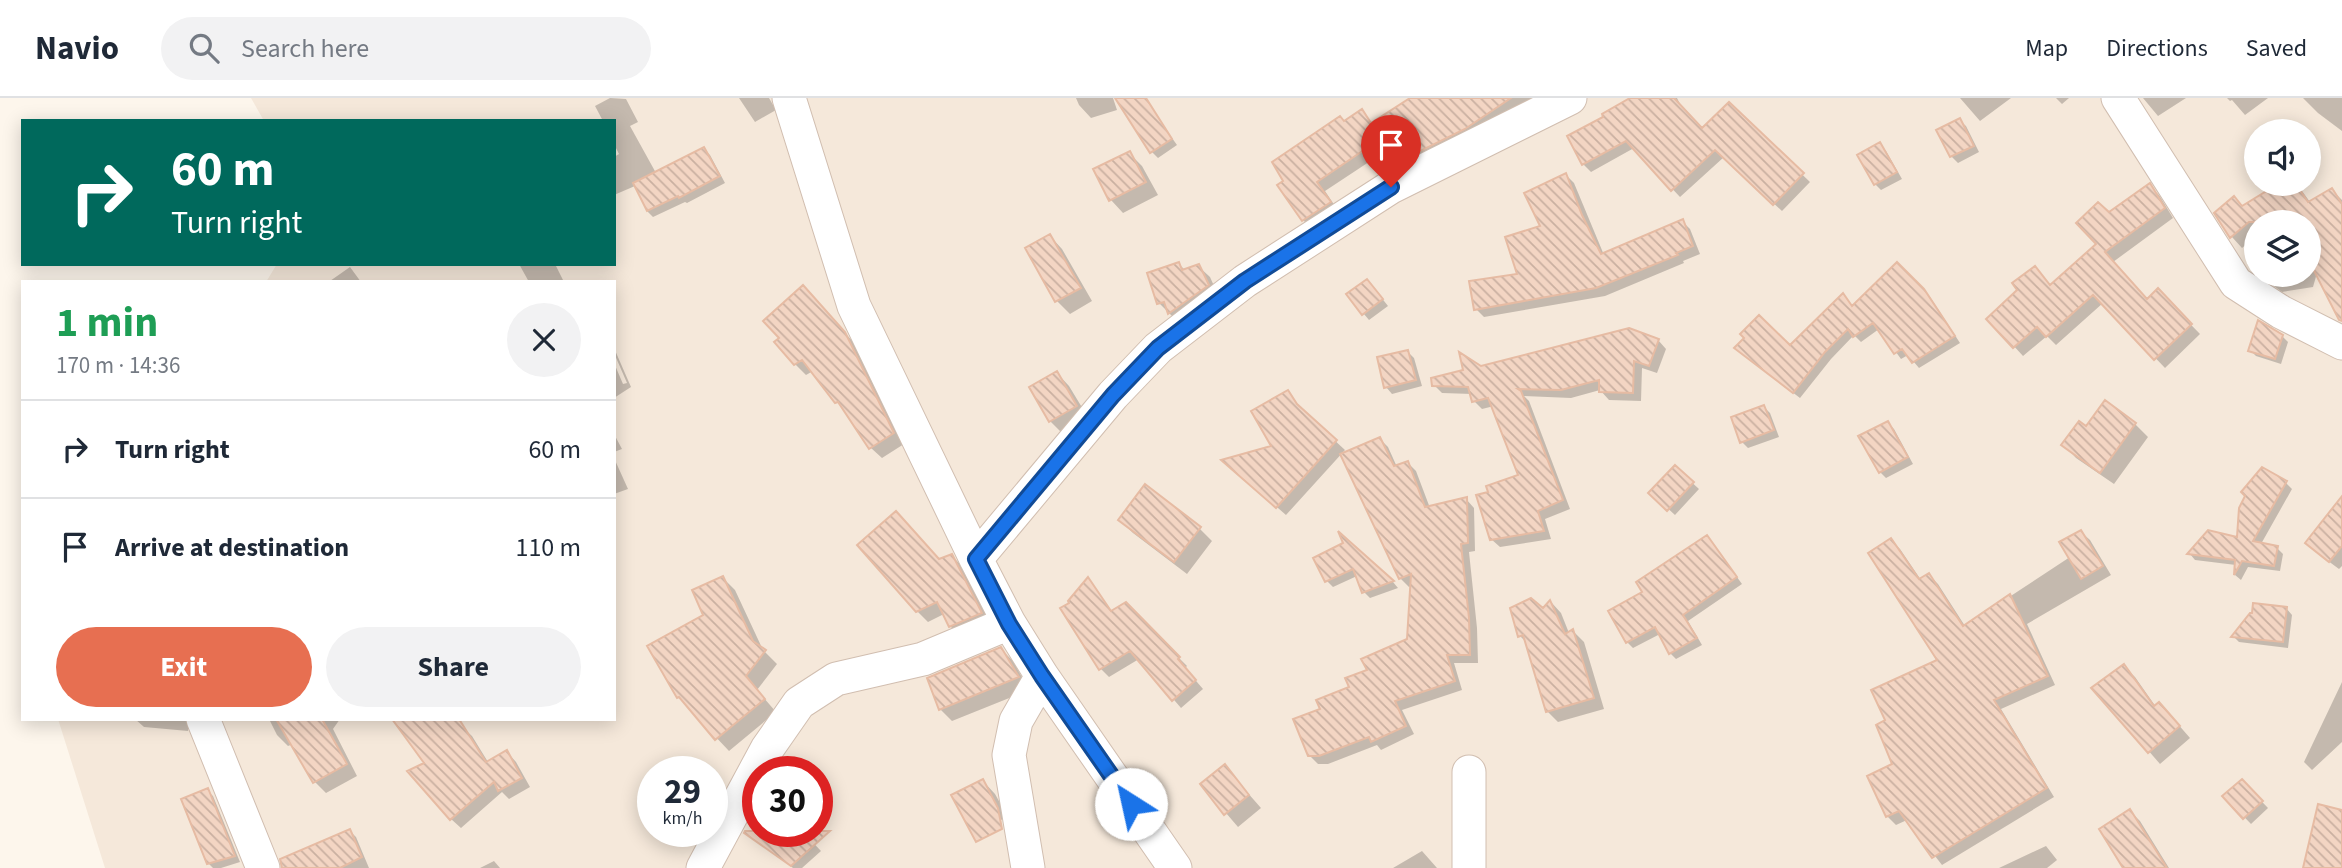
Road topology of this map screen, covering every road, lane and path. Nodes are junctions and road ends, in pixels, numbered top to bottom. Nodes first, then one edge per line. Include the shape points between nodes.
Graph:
1 (789, 98) edge
2 (1570, 98) edge
3 (2118, 98) edge
4 (2342, 343) edge
5 (976, 559) junction
6 (1009, 624) junction
7 (1042, 676) junction
8 (204, 721) edge
9 (1469, 772) dead end
10 (263, 868) edge
11 (703, 868) edge
12 (1028, 868) edge
13 (1175, 868) edge
14 (1469, 868) edge

1 - 5 street via 854,306
2 - 5 street via 1391,187 1245,281 1158,348
3 - 4 street via 2236,283
5 - 6 street
6 - 7 street
6 - 11 street via 923,659 836,679 799,703 766,749
7 - 12 street via 1016,720 1009,755
7 - 13 street
8 - 10 street
9 - 14 street

